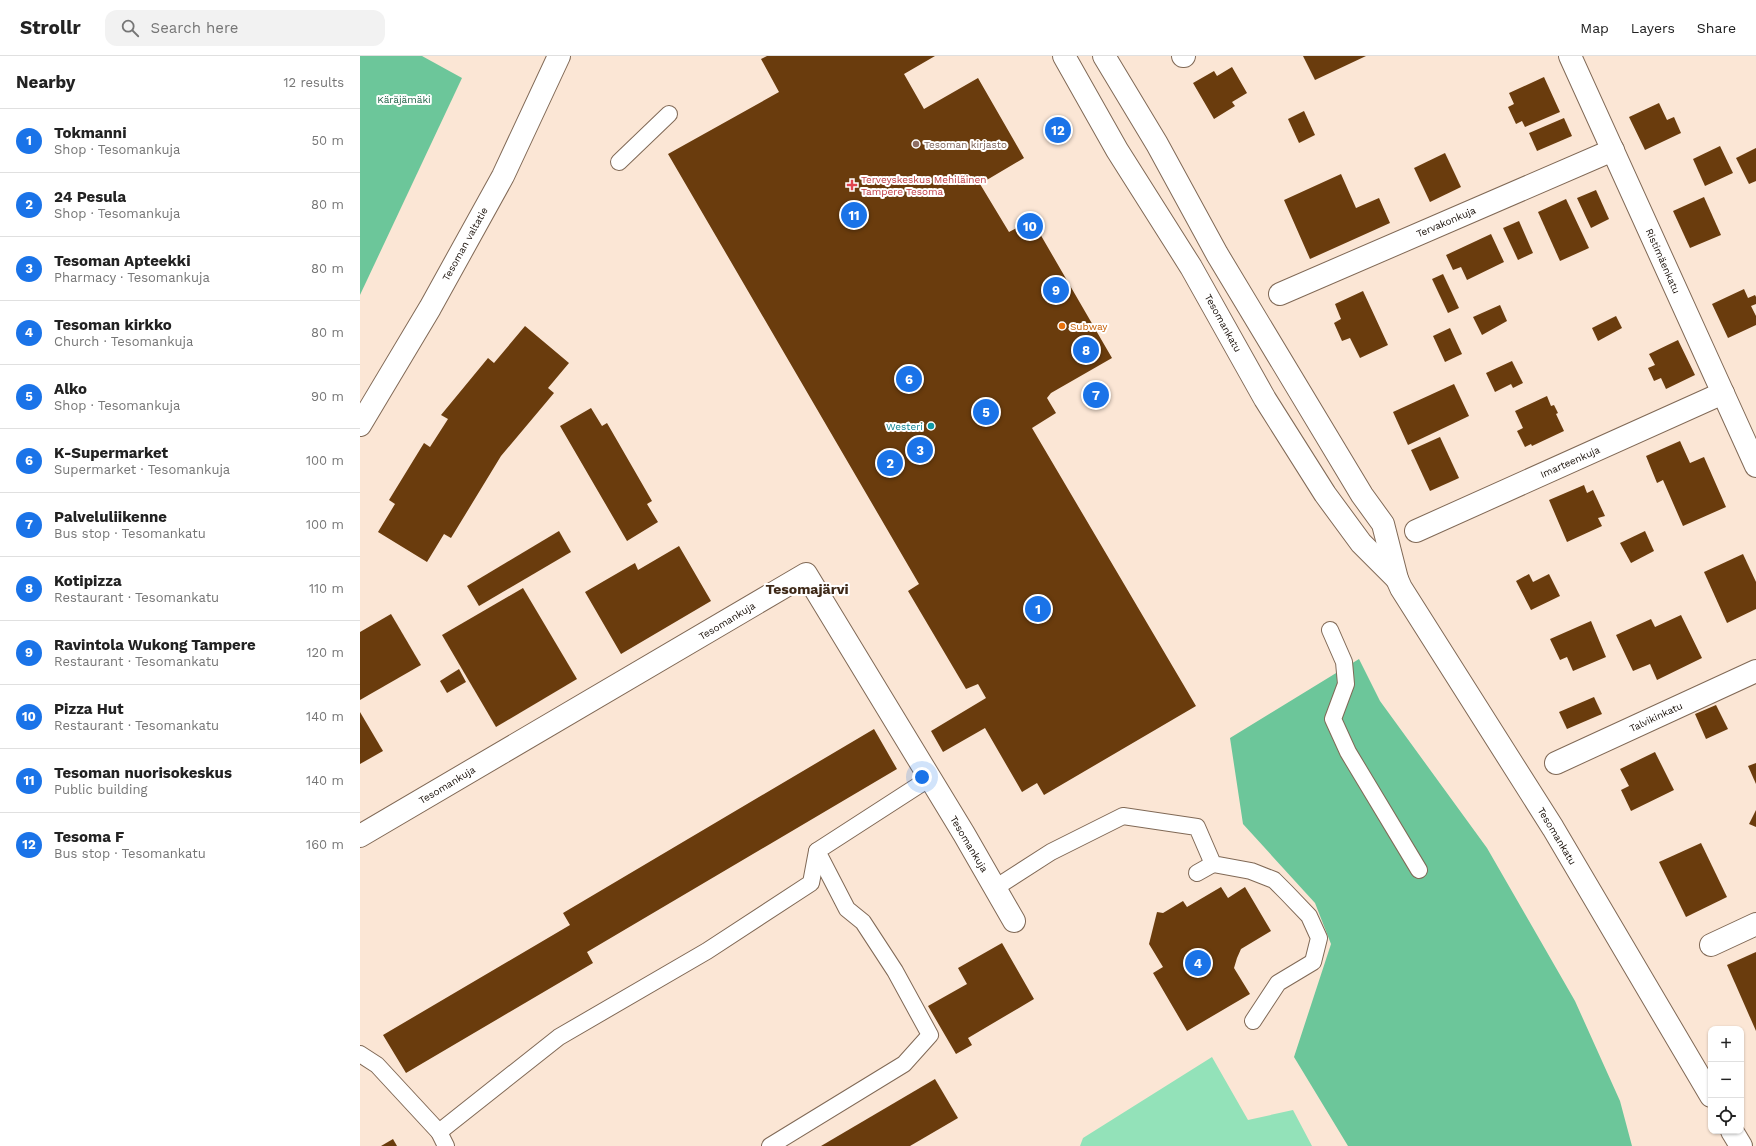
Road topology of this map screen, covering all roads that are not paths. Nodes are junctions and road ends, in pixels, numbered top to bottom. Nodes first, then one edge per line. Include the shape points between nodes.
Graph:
1 (560, 56) edge
2 (1064, 56) edge
3 (1104, 56) edge
4 (1570, 56) edge
5 (669, 114) dead end
6 (1613, 150) junction
7 (619, 162) dead end
8 (1280, 294) dead end
9 (1723, 393) junction
10 (360, 426) edge
11 (1756, 466) edge
12 (1416, 531) dead end
13 (1397, 579) junction
14 (1330, 630) dead end
15 (1756, 671) edge
16 (1556, 763) dead end
17 (930, 778) junction
18 (360, 836) edge
19 (817, 852) junction
20 (1213, 864) junction
21 (1419, 870) dead end
22 (1197, 874) dead end
23 (995, 888) junction
24 (1014, 921) dead end
25 (1756, 924) edge
26 (1711, 945) dead end
27 (1253, 1021) dead end
28 (360, 1054) edge
29 (1708, 1091) edge
30 (1734, 1134) edge
31 (442, 1139) edge
32 (770, 1146) edge
33 (1740, 1146) edge

1 - 10 street, Tesoman valtatie via 499,183 430,308
2 - 13 street, Tesomankatu via 1117,150 1191,267 1265,398 1325,494 1361,544
3 - 13 street, Tesomankatu via 1240,294 1362,495 1383,524
4 - 6 street, Ristimäenkatu
5 - 7 lane
6 - 8 street, Tervakonkuja
6 - 9 street, Ristimäenkatu
9 - 11 street, Ristimäenkatu
9 - 12 street, Imarteenkuja
13 - 29 street, Tesomankatu via 1554,828
14 - 21 lane via 1344,662 1346,684 1333,719 1348,752
15 - 16 street, Talvikinkatu
17 - 18 street, Tesomankuja via 806,574
17 - 19 lane
17 - 23 street, Tesomankuja
19 - 31 lane via 811,883 707,951 560,1037
19 - 32 lane via 848,909 863,922 930,1035 904,1064
20 - 22 lane
20 - 23 lane via 1197,827 1124,816 1051,852
20 - 27 lane via 1251,871 1274,880 1308,916 1319,938 1313,962 1278,984
23 - 24 street, Tesomankuja
25 - 26 street
28 - 31 lane via 377,1065
30 - 33 street

